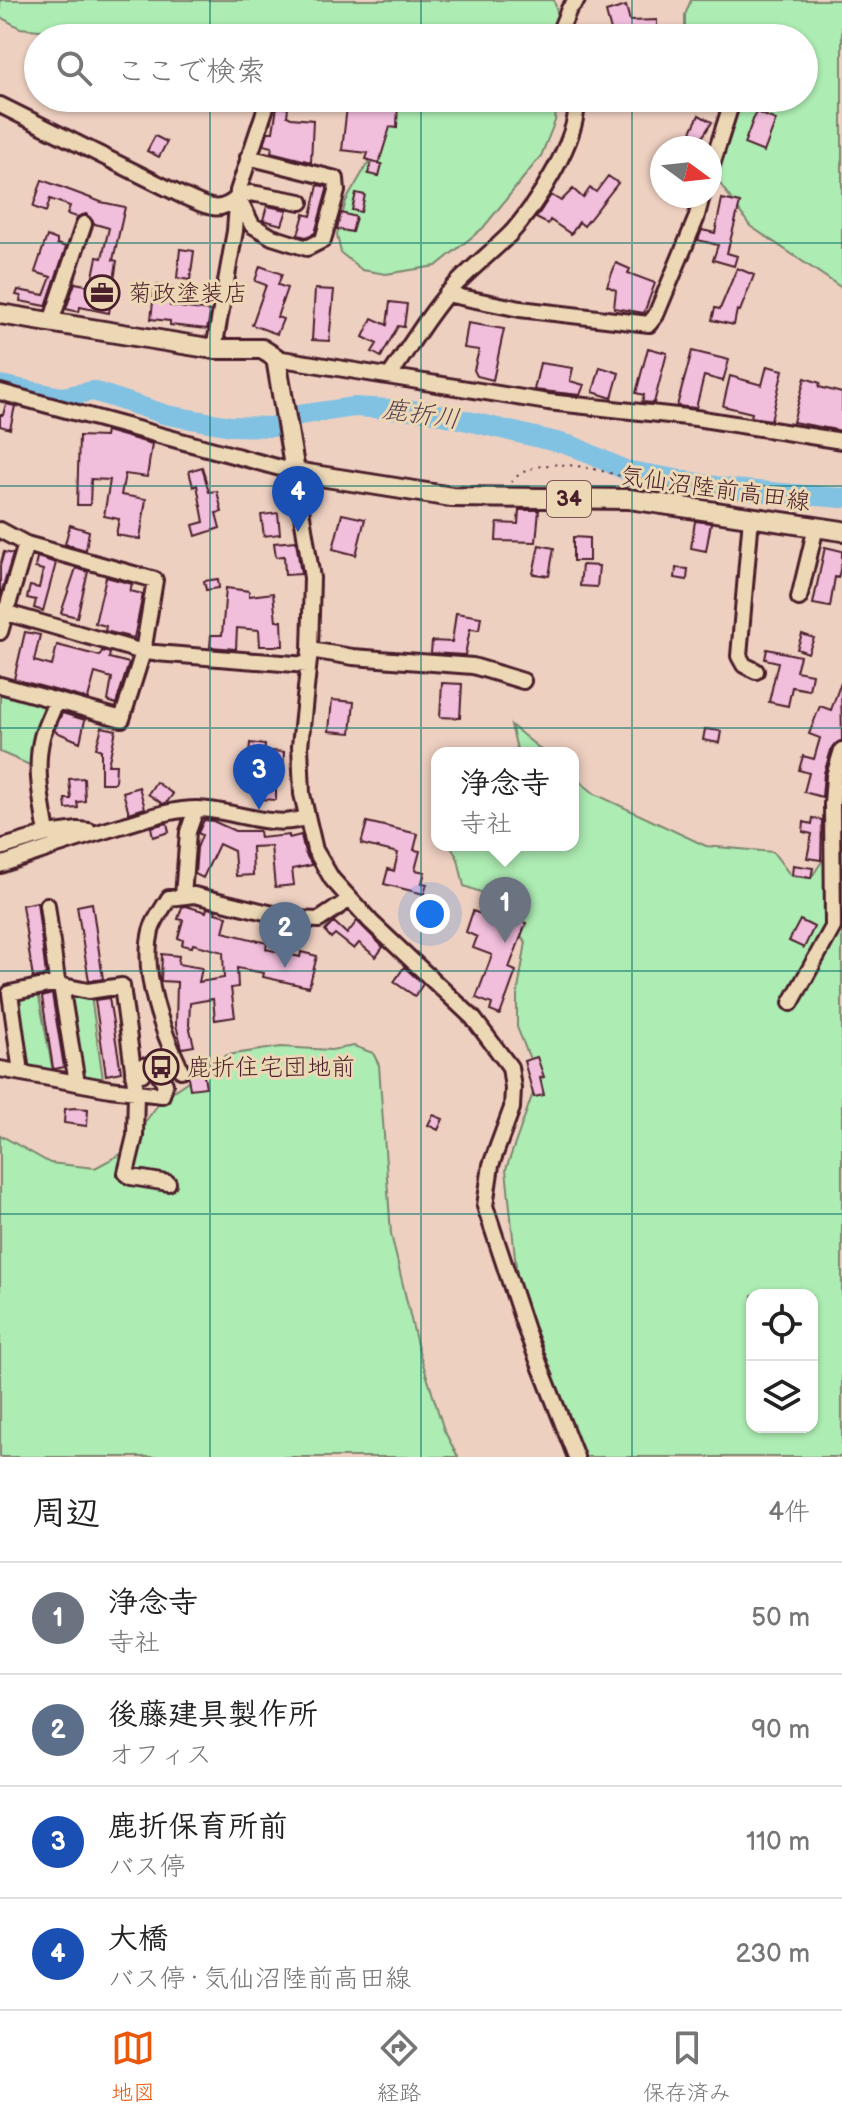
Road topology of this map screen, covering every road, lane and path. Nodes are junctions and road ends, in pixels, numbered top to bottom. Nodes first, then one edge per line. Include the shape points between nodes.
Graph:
1 (577, 0) edge
2 (563, 24) edge
3 (0, 105) edge
4 (264, 112) edge
5 (576, 112) edge
6 (729, 112) edge
7 (721, 136) edge
8 (248, 157) junction
9 (238, 197) junction
10 (301, 202) dead end
11 (697, 208) edge
12 (84, 224) dead end
13 (446, 294) junction
14 (0, 314) edge
15 (51, 322) junction
16 (214, 349) junction
17 (276, 358) junction
18 (390, 375) junction
19 (0, 392) edge
20 (842, 441) edge
21 (295, 472) junction
22 (751, 517) junction
23 (816, 527) junction
24 (0, 530) edge
25 (842, 531) edge
26 (26, 544) junction
27 (799, 598) dead end
28 (3, 612) edge
29 (0, 632) edge
30 (143, 652) junction
31 (308, 658) junction
32 (756, 671) dead end
33 (523, 681) dead end
34 (0, 685) edge
35 (56, 701) junction
36 (842, 750) edge
37 (196, 809) junction
38 (306, 817) junction
39 (97, 832) junction
40 (47, 834) junction
41 (0, 848) edge
42 (0, 865) edge
43 (183, 896) junction
44 (350, 899) junction
45 (47, 905) dead end
46 (61, 985) junction
47 (791, 1003) dead end
48 (0, 1069) edge
49 (181, 1070) dead end
50 (18, 1072) junction
51 (138, 1074) junction
52 (77, 1083) junction
53 (140, 1092) junction
54 (168, 1183) dead end
55 (576, 1457) edge

1 - 2 street
3 - 9 street via 214,209
4 - 8 street
5 - 13 street via 571,137 513,231
6 - 7 street
8 - 9 street
8 - 9 street via 336,179 323,240 307,248 272,237 252,225
9 - 10 street via 251,193
9 - 16 street
11 - 13 street via 649,324 520,309
12 - 15 street
13 - 18 street
14 - 15 main road
15 - 16 main road
16 - 17 main road via 262,349
17 - 18 street
17 - 21 main road
18 - 20 street
19 - 21 street
21 - 22 main road, 気仙沼陸前高田線 / 34 via 452,497 629,499
21 - 31 street via 312,578
22 - 23 main road, 気仙沼陸前高田線 / 34
22 - 32 street via 739,656
23 - 25 main road, 気仙沼陸前高田線 / 34
23 - 27 street
24 - 26 street
26 - 28 street
26 - 30 street via 155,580
28 - 29 street
28 - 30 street
30 - 31 street
30 - 35 street via 122,719
31 - 33 street via 473,666
31 - 38 street via 300,746
34 - 35 street
35 - 40 street via 39,760
36 - 47 street via 832,804 833,927
37 - 38 street via 281,822
37 - 39 street
37 - 43 street via 188,832
38 - 44 street via 315,850
39 - 40 street
39 - 42 street
40 - 41 street
43 - 44 street via 319,920
43 - 49 street via 169,898 157,918 147,959 165,1037
44 - 55 street via 473,1018 510,1067 512,1108 491,1165 485,1206
45 - 46 street
46 - 50 street via 10,993
46 - 51 street via 88,991 122,986
46 - 52 street
48 - 50 street
50 - 52 street
51 - 53 street
51 - 53 street via 142,1066 155,1067 165,1084 162,1095
52 - 53 street
53 - 54 street via 126,1173

